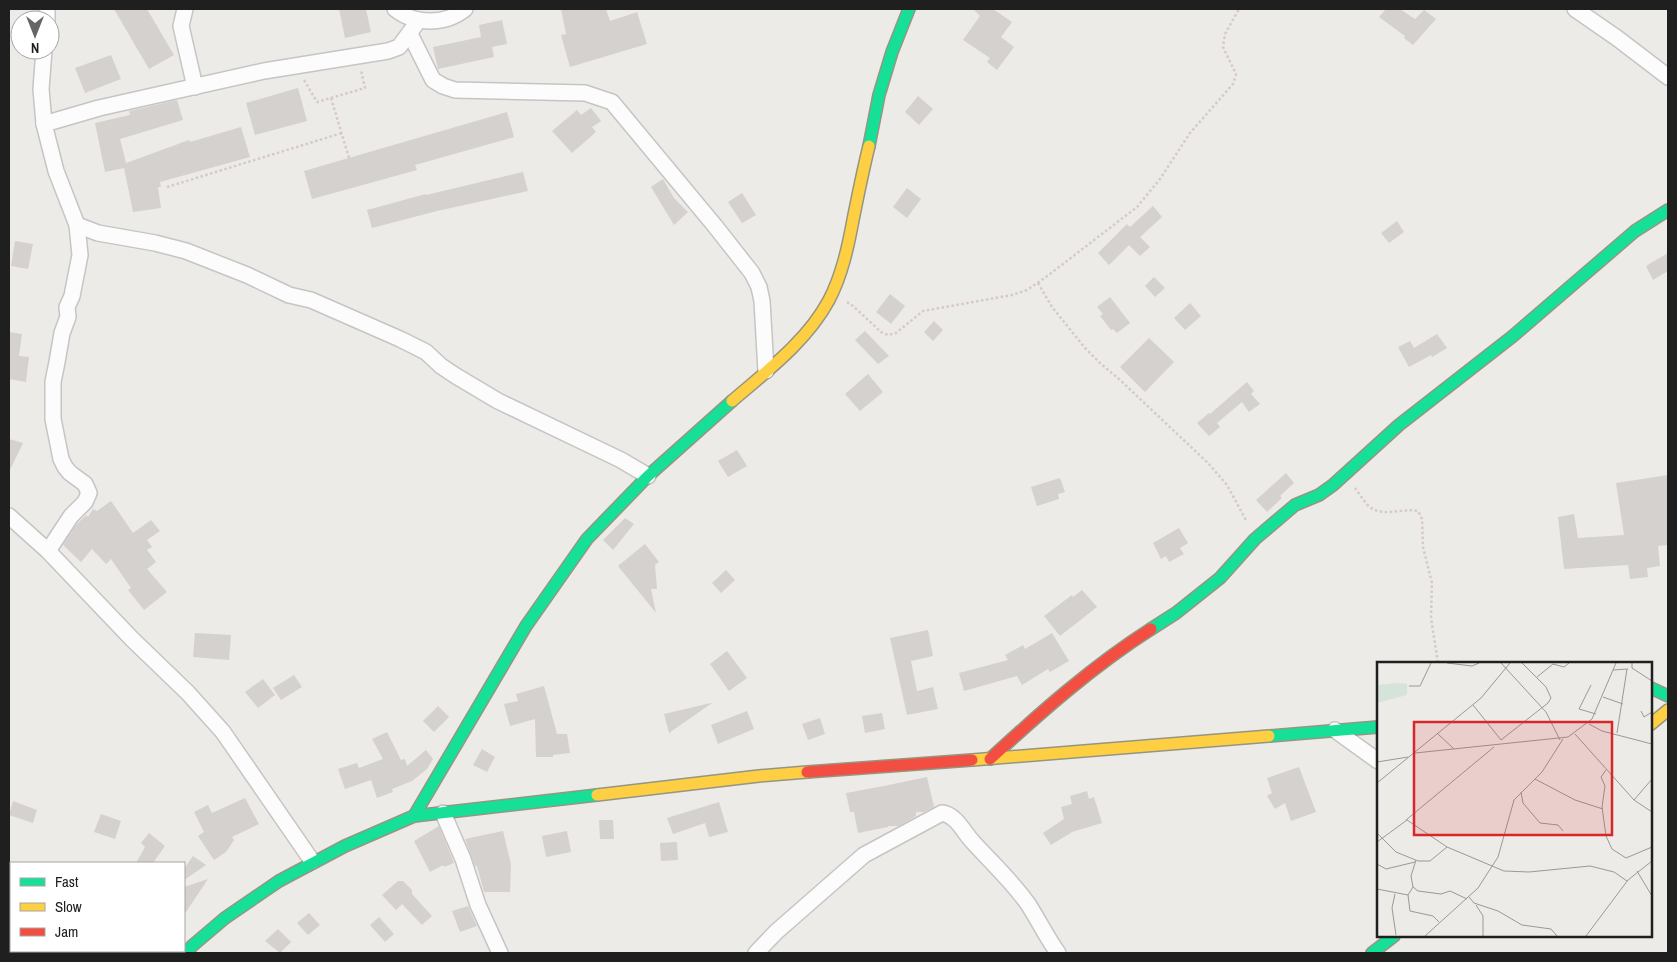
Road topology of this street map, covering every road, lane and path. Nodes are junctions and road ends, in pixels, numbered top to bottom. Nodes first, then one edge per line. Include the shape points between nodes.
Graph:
1 (185, 9) edge
2 (395, 9) edge
3 (475, 9) edge
4 (909, 9) edge
5 (1239, 9) edge
6 (1575, 9) edge
7 (462, 11) edge
8 (419, 20) junction
9 (410, 34) junction
10 (358, 56) junction
11 (43, 60) edge
12 (297, 66) junction
13 (1668, 77) edge
14 (195, 87) junction
15 (331, 98) junction
16 (44, 124) junction
17 (342, 133) junction
18 (349, 158) dead end
19 (167, 187) dead end
20 (1668, 210) edge
21 (77, 225) junction
22 (1038, 283) junction
23 (829, 300) junction
24 (766, 371) junction
25 (1345, 474) junction
26 (648, 476) junction
27 (9, 516) edge
28 (1255, 539) junction
29 (48, 551) junction
30 (1438, 662) edge
31 (1652, 688) edge
32 (1668, 696) edge
33 (1668, 710) edge
34 (1652, 723) edge
35 (1377, 727) edge
36 (1335, 730) junction
37 (990, 759) junction
38 (1377, 761) edge
39 (443, 812) junction
40 (414, 816) junction
41 (312, 861) junction
42 (1393, 937) edge
43 (188, 947) edge
44 (500, 953) edge
45 (756, 953) edge
46 (1058, 953) edge
47 (1372, 953) edge

1 - 14 street via 181,26
2 - 8 street
3 - 7 street
4 - 23 main road via 879,95 847,250
5 - 22 path via 1225,34 1222,47 1236,74 1233,84 1190,133 1138,207
6 - 13 street
7 - 8 street via 445,20
8 - 9 street
9 - 10 street via 399,47
9 - 24 street via 433,80 454,90 585,93 612,102 752,273 760,287 762,300
10 - 12 street
10 - 15 path via 364,88
11 - 16 street via 41,89
12 - 14 street
12 - 15 path via 317,102
14 - 16 street
15 - 17 path
16 - 21 street via 56,171
17 - 18 path
17 - 19 path
20 - 25 main road via 1636,231 1513,336 1399,425
21 - 26 street via 98,233 186,251 289,295 311,300 426,352 448,371 498,401
21 - 29 street via 80,254 53,382 53,419 61,459 70,474 85,484 89,493
22 - 23 path via 1012,295 923,311 896,333 888,335 853,306
22 - 28 path via 1052,307 1090,354 1208,463 1227,485
23 - 24 main road via 812,327
24 - 26 main road
25 - 28 main road via 1319,495 1295,505
25 - 30 path via 1372,509 1385,512 1411,510 1418,512 1422,519 1423,547 1432,583 1431,618
26 - 40 main road via 588,539 526,626
27 - 29 street
28 - 37 main road via 1220,578 1176,613 1118,650
29 - 41 street via 207,713
31 - 32 main road
33 - 34 main road
35 - 36 main road
36 - 37 main road
36 - 38 street
37 - 39 main road via 760,776
39 - 40 main road
39 - 44 street
40 - 41 main road
41 - 43 main road via 237,909
42 - 47 main road
45 - 46 street via 864,855 942,813 954,819 1007,877

